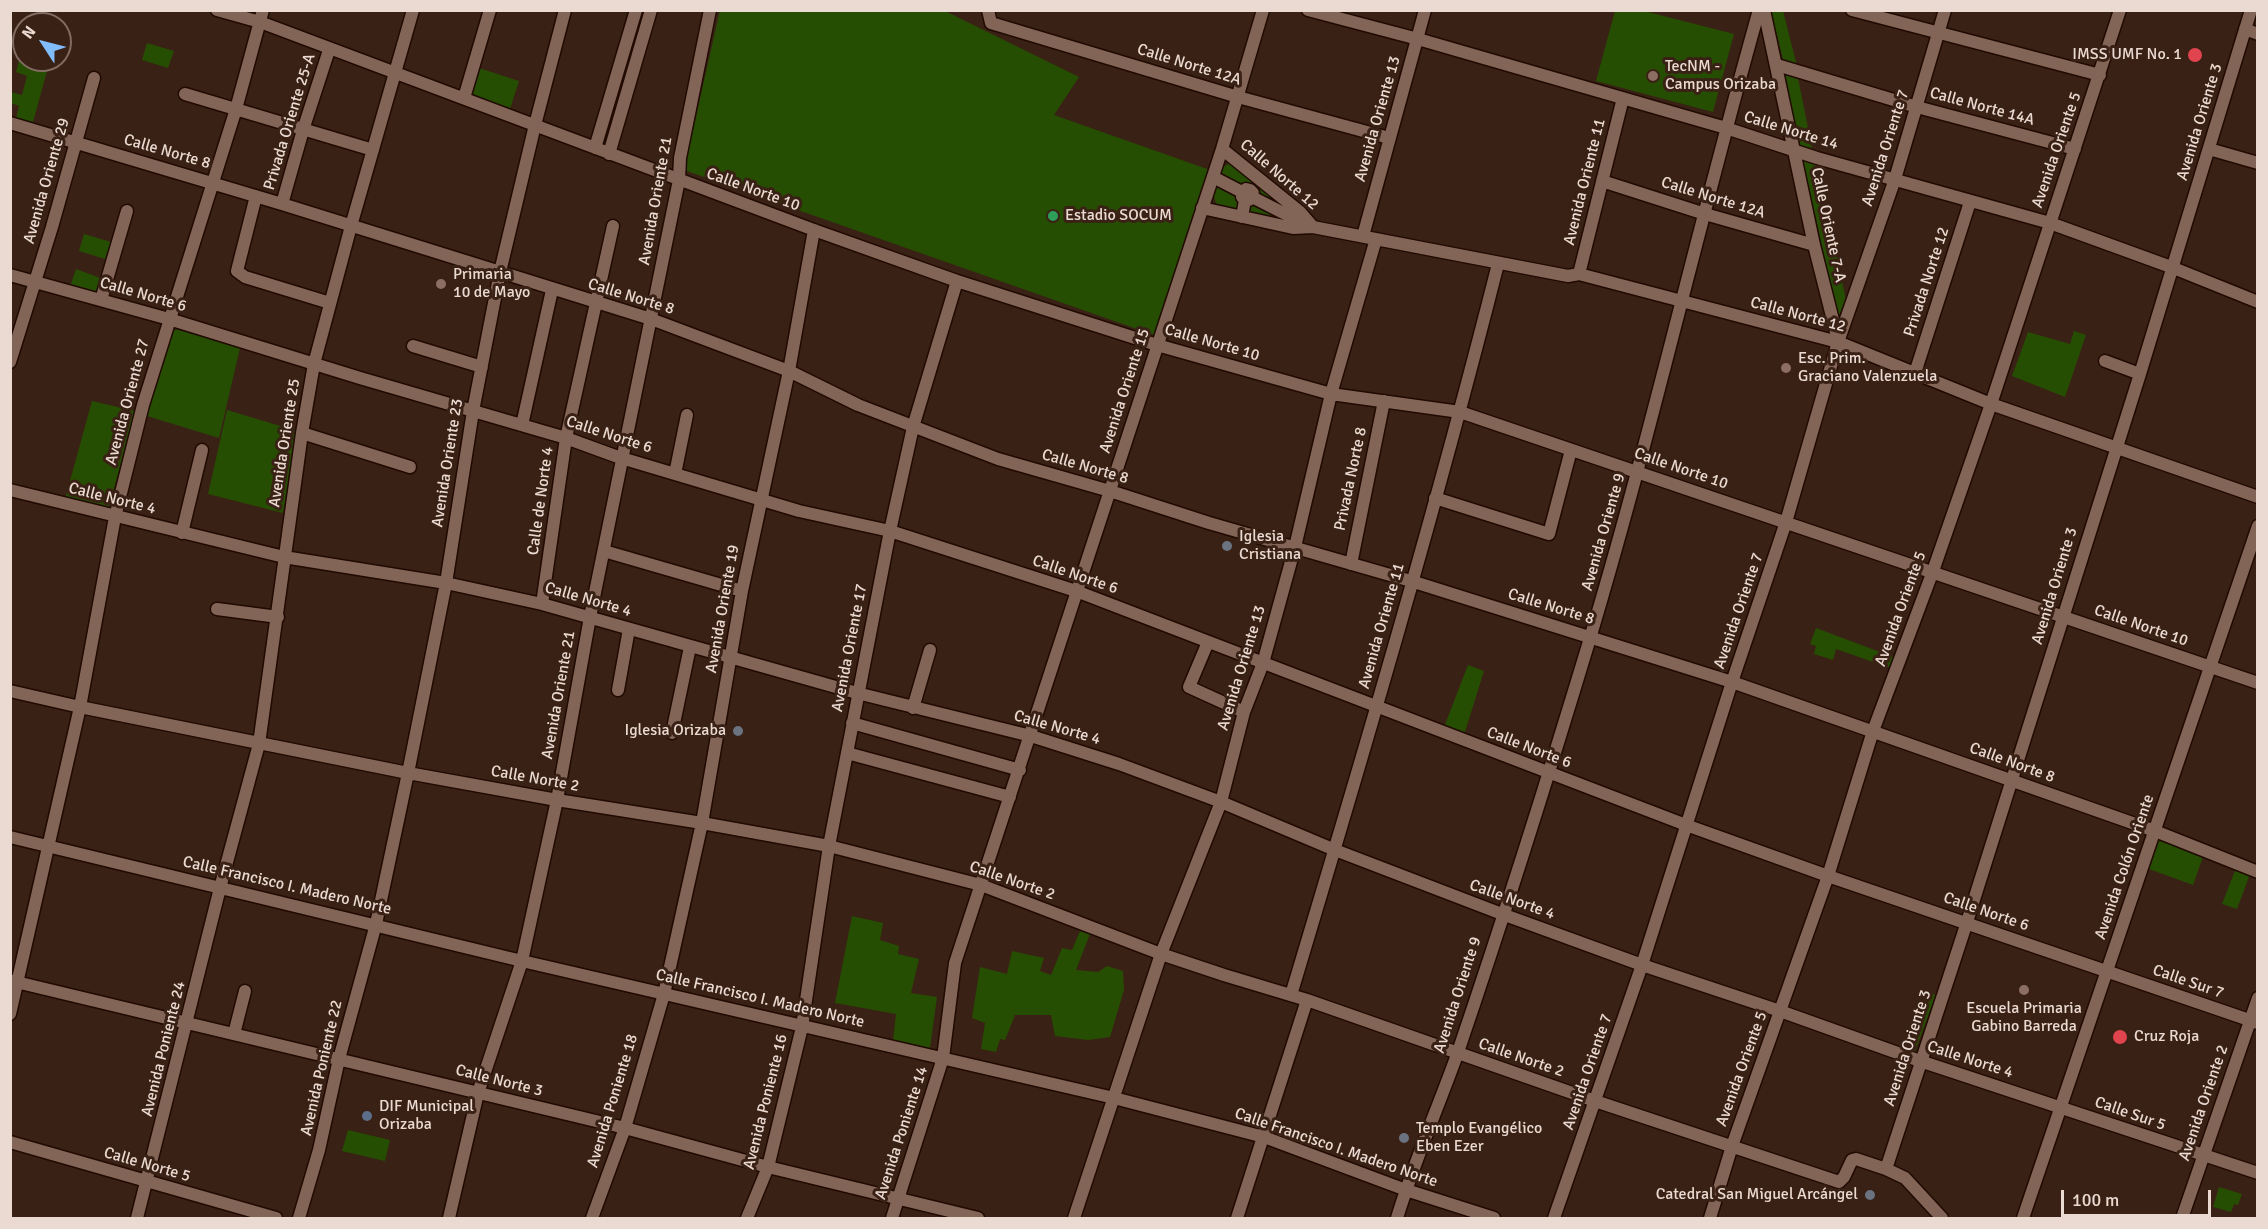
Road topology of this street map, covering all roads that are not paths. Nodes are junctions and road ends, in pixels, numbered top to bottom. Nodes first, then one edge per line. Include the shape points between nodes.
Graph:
1 (217, 10) edge
2 (413, 10) edge
3 (490, 10) edge
4 (565, 10) edge
5 (636, 10) edge
6 (651, 10) edge
7 (998, 10) edge
8 (1263, 10) edge
9 (1308, 10) edge
10 (1425, 10) edge
11 (1760, 10) edge
12 (1764, 10) edge
13 (1852, 10) edge
14 (1945, 10) edge
15 (2120, 10) edge
16 (2251, 10) edge
17 (708, 11) edge
18 (261, 16) edge
19 (989, 17) edge
20 (2252, 31) edge
21 (1938, 33) junction
22 (1418, 39) junction
23 (329, 50) junction
24 (1777, 65) junction
25 (618, 69) junction
26 (394, 72) junction
27 (633, 72) junction
28 (2100, 75) junction
29 (94, 78) dead end
30 (185, 94) dead end
31 (1238, 97) junction
32 (465, 98) junction
33 (1623, 98) junction
34 (1917, 107) junction
35 (236, 109) junction
36 (10, 123) edge
37 (535, 125) junction
38 (1726, 128) junction
39 (303, 130) junction
40 (1389, 138) junction
41 (75, 143) junction
42 (595, 148) junction
43 (2075, 148) junction
44 (1222, 149) junction
45 (2209, 149) junction
46 (373, 150) junction
47 (1796, 151) junction
48 (609, 154) junction
49 (2258, 163) edge
50 (1213, 177) junction
51 (1259, 178) junction
52 (1895, 179) junction
53 (679, 180) junction
54 (1602, 181) junction
55 (212, 183) junction
56 (1247, 195) junction
57 (256, 196) junction
58 (1970, 202) junction
59 (282, 204) junction
60 (1202, 208) junction
61 (127, 211) dead end
62 (1705, 214) junction
63 (1242, 216) junction
64 (1297, 220) junction
65 (2050, 223) junction
66 (351, 226) junction
67 (613, 226) dead end
68 (814, 231) junction
69 (1363, 236) junction
70 (1376, 239) junction
71 (1814, 245) junction
72 (1498, 264) junction
73 (2171, 267) junction
74 (500, 272) junction
75 (1579, 274) junction
76 (10, 275) edge
77 (957, 281) junction
78 (35, 282) junction
79 (552, 290) junction
80 (100, 300) junction
81 (1682, 302) junction
82 (2258, 302) edge
83 (330, 303) junction
84 (596, 303) junction
85 (169, 319) junction
86 (651, 319) junction
87 (1838, 342) junction
88 (1157, 345) junction
89 (414, 346) dead end
90 (2104, 361) dead end
91 (10, 362) edge
92 (314, 363) junction
93 (482, 367) junction
94 (789, 371) junction
95 (1915, 373) junction
96 (2140, 374) junction
97 (1330, 394) junction
98 (1384, 401) junction
99 (1990, 404) junction
100 (473, 411) junction
101 (1460, 412) junction
102 (687, 415) dead end
103 (522, 425) junction
104 (913, 427) junction
105 (302, 433) junction
106 (566, 438) junction
107 (2116, 446) junction
108 (202, 450) dead end
109 (1571, 450) junction
110 (623, 458) junction
111 (410, 468) dead end
112 (1638, 471) junction
113 (675, 474) junction
114 (10, 490) edge
115 (1110, 490) junction
116 (2258, 497) edge
117 (1435, 498) junction
118 (761, 500) junction
119 (115, 517) junction
120 (1786, 522) junction
121 (2258, 526) edge
122 (890, 531) junction
123 (182, 533) junction
124 (1295, 547) junction
125 (604, 551) junction
126 (284, 557) junction
127 (1351, 564) junction
128 (1933, 572) junction
129 (1411, 581) junction
130 (446, 583) junction
131 (742, 591) junction
132 (1076, 591) junction
133 (542, 604) junction
134 (217, 609) dead end
135 (278, 617) junction
136 (590, 617) junction
137 (2063, 617) junction
138 (629, 629) junction
139 (1591, 636) junction
140 (1209, 642) junction
141 (690, 647) junction
142 (930, 650) dead end
143 (731, 657) junction
144 (1263, 663) junction
145 (2211, 667) junction
146 (1732, 682) junction
147 (2258, 683) edge
148 (618, 690) dead end
149 (10, 691) edge
150 (857, 693) junction
151 (1377, 706) junction
152 (80, 707) junction
153 (913, 708) junction
154 (1244, 712) junction
155 (852, 723) junction
156 (1873, 731) junction
157 (672, 733) dead end
158 (1031, 736) junction
159 (259, 744) junction
160 (847, 753) junction
161 (1020, 770) junction
162 (408, 773) junction
163 (1548, 774) junction
164 (2011, 780) junction
165 (1011, 797) junction
166 (557, 800) junction
167 (1221, 802) junction
168 (702, 823) junction
169 (1686, 825) junction
170 (2155, 831) junction
171 (10, 837) edge
172 (47, 846) junction
173 (829, 846) junction
174 (1335, 850) junction
175 (2258, 872) edge
176 (1828, 876) junction
177 (981, 885) junction
178 (220, 888) junction
179 (1502, 914) junction
180 (1967, 922) junction
181 (376, 924) junction
182 (1161, 954) junction
183 (522, 961) junction
184 (1642, 965) junction
185 (2107, 971) junction
186 (14, 981) edge
187 (246, 991) dead end
188 (664, 994) junction
189 (1291, 995) junction
190 (2258, 998) edge
191 (1307, 1000) junction
192 (1780, 1011) junction
193 (10, 1014) edge
194 (2254, 1022) edge
195 (187, 1023) junction
196 (802, 1027) junction
197 (234, 1034) junction
198 (1457, 1053) junction
199 (944, 1058) junction
200 (339, 1059) junction
201 (1920, 1061) junction
202 (478, 1094) junction
203 (1114, 1098) junction
204 (1595, 1101) junction
205 (2061, 1107) junction
206 (625, 1128) junction
207 (1264, 1137) junction
208 (10, 1142) edge
209 (1732, 1146) junction
210 (2203, 1156) junction
211 (768, 1167) junction
212 (1886, 1169) junction
213 (2258, 1173) edge
214 (147, 1183) junction
215 (1406, 1190) junction
216 (898, 1200) junction
217 (1933, 1213) edge
218 (137, 1218) edge
219 (276, 1218) edge
220 (299, 1218) edge
221 (449, 1218) edge
222 (592, 1218) edge
223 (747, 1218) edge
224 (892, 1218) edge
225 (978, 1218) edge
226 (1074, 1218) edge
227 (1237, 1218) edge
228 (1397, 1218) edge
229 (1494, 1218) edge
230 (1554, 1218) edge
231 (1710, 1218) edge
232 (1942, 1218) edge
233 (2023, 1218) edge
234 (2182, 1218) edge

1 - 18 street, Calle Norte 10
2 - 26 street, Avenida Oriente 25
3 - 32 street
4 - 37 street, Avenida Oriente 23
5 - 25 street
6 - 27 street
7 - 19 street
8 - 31 street, Avenida Oriente 15
9 - 22 street, Calle Norte 14
10 - 22 street, Avenida Oriente 13
11 - 38 street, Avenida Oriente 9
12 - 24 street, Calle Oriente 7-A
13 - 21 street
14 - 21 street, Avenida Oriente 7
15 - 28 street, Avenida Oriente 5
16 - 20 street, Avenida Oriente 3
17 - 53 street, Avenida Oriente 21
18 - 23 street, Calle Norte 10
18 - 35 street, Avenida Oriente 27
19 - 31 street, Calle Norte 12A
20 - 45 street, Avenida Oriente 3
21 - 28 street
21 - 34 street, Avenida Oriente 7
22 - 33 street, Calle Norte 14
22 - 40 street, Avenida Oriente 13
23 - 26 street, Calle Norte 10
23 - 39 street, Privada Oriente 25-A
24 - 34 street, Calle Norte 14A
24 - 47 street, Calle Oriente 7-A
25 - 27 street
25 - 42 street
26 - 32 street, Calle Norte 10
26 - 46 street, Avenida Oriente 25
27 - 48 street
28 - 43 street, Avenida Oriente 5
29 - 41 street, Avenida Oriente 29
30 - 35 street
31 - 40 street, Calle Norte 12A
31 - 44 street, Avenida Oriente 15
32 - 37 street, Calle Norte 10
33 - 38 street, Calle Norte 14
33 - 54 street, Avenida Oriente 11
34 - 43 street, Calle Norte 14A
34 - 52 street, Avenida Oriente 7
35 - 39 street
35 - 55 street, Avenida Oriente 27
36 - 41 street, Calle Norte 8
37 - 42 street, Calle Norte 10
37 - 74 street, Avenida Oriente 23
38 - 47 street, Calle Norte 14
38 - 62 street, Avenida Oriente 9
39 - 46 street
39 - 59 street, Privada Oriente 25-A
40 - 69 street, Avenida Oriente 13
41 - 55 street, Calle Norte 8
41 - 78 street, Avenida Oriente 29
42 - 48 street, Calle Norte 10
43 - 65 street, Avenida Oriente 5
44 - 50 street, Avenida Oriente 15
44 - 51 street, Calle Norte 12
45 - 49 street
45 - 73 street, Avenida Oriente 3
46 - 66 street, Avenida Oriente 25
47 - 52 street, Calle Norte 14
47 - 71 street, Calle Oriente 7-A
48 - 53 street, Calle Norte 10
50 - 56 street
50 - 60 street, Avenida Oriente 15
51 - 56 street
51 - 64 street, Calle Norte 12
52 - 58 street, Calle Norte 14
52 - 87 street, Avenida Oriente 7
53 - 68 street, Calle Norte 10
53 - 86 street, Avenida Oriente 21
54 - 62 street, Calle Norte 12A
54 - 75 street, Avenida Oriente 11
55 - 57 street, Calle Norte 8
55 - 85 street, Avenida Oriente 27
56 - 63 street
56 - 64 street
57 - 59 street, Calle Norte 8
57 - 83 street via 237,270 245,277
58 - 65 street, Calle Norte 14
58 - 95 street, Privada Norte 12
59 - 66 street, Calle Norte 8
60 - 63 street, Calle Norte 12
60 - 88 street, Avenida Oriente 15
61 - 80 street
62 - 71 street, Calle Norte 12A
62 - 81 street, Avenida Oriente 9
63 - 64 street, Calle Norte 12
64 - 69 street, Calle Norte 12 via 1313,227
65 - 73 street, Calle Norte 14
65 - 99 street, Avenida Oriente 5
66 - 74 street, Calle Norte 8
66 - 83 street, Avenida Oriente 25
67 - 84 street, Calle de Norte 4
68 - 77 street, Calle Norte 10
68 - 94 street, Avenida Oriente 19
69 - 70 street, Calle Norte 12
70 - 72 street, Calle Norte 12
70 - 97 street, Avenida Oriente 13
71 - 87 street, Calle Oriente 7-A
72 - 75 street, Calle Norte 12 via 1568,276
72 - 101 street, Avenida Oriente 11
73 - 82 street, Calle Norte 14
73 - 96 street, Avenida Oriente 3
74 - 79 street, Calle Norte 8
74 - 93 street, Avenida Oriente 23
75 - 81 street, Calle Norte 12
76 - 78 street, Calle Norte 6
77 - 88 street, Calle Norte 10
77 - 104 street, Avenida Oriente 17
78 - 80 street, Calle Norte 6
78 - 91 street, Avenida Oriente 29
79 - 84 street, Calle Norte 8
79 - 103 street
80 - 85 street, Calle Norte 6
81 - 87 street, Calle Norte 12
81 - 112 street, Avenida Oriente 9
83 - 92 street, Avenida Oriente 25
84 - 86 street, Calle Norte 8
84 - 106 street, Calle de Norte 4
85 - 92 street, Calle Norte 6
85 - 119 street, Avenida Oriente 27
86 - 94 street, Calle Norte 8
86 - 110 street, Avenida Oriente 21
87 - 95 street, Calle Norte 12
87 - 120 street, Avenida Oriente 7
88 - 97 street, Calle Norte 10
88 - 115 street, Avenida Oriente 15
89 - 93 street
90 - 96 street
92 - 100 street, Calle Norte 6
92 - 105 street, Avenida Oriente 25
93 - 100 street, Avenida Oriente 23
94 - 104 street, Calle Norte 8
94 - 118 street, Avenida Oriente 19
95 - 99 street, Calle Norte 12
96 - 107 street, Avenida Oriente 3
97 - 98 street, Calle Norte 10
97 - 124 street, Avenida Oriente 13
98 - 101 street, Calle Norte 10
98 - 127 street, Privada Norte 8
99 - 107 street, Calle Norte 12
99 - 128 street, Avenida Oriente 5
100 - 103 street, Calle Norte 6
100 - 130 street, Avenida Oriente 23
101 - 109 street, Calle Norte 10
101 - 117 street, Avenida Oriente 11
102 - 113 street
103 - 106 street, Calle Norte 6
104 - 115 street, Calle Norte 8 via 998,459
104 - 122 street, Avenida Oriente 17
105 - 111 street
105 - 126 street, Avenida Oriente 25
106 - 110 street, Calle Norte 6
106 - 133 street, Calle de Norte 4
107 - 116 street, Calle Norte 12
107 - 137 street, Avenida Oriente 3
108 - 123 street
109 - 112 street, Calle Norte 10
109 - 117 street via 1549,534
110 - 113 street, Calle Norte 6
110 - 125 street, Avenida Oriente 21
112 - 120 street, Calle Norte 10
112 - 139 street, Avenida Oriente 9
113 - 118 street, Calle Norte 6
114 - 119 street, Calle Norte 4
115 - 124 street, Calle Norte 8
115 - 132 street, Avenida Oriente 15
117 - 129 street, Avenida Oriente 11
118 - 122 street, Calle Norte 6
118 - 131 street, Avenida Oriente 19
119 - 123 street, Calle Norte 4
119 - 152 street, Avenida Oriente 27
120 - 128 street, Calle Norte 10
120 - 146 street, Avenida Oriente 7
121 - 145 street, Avenida Colón Oriente
122 - 132 street, Calle Norte 6
122 - 150 street, Avenida Oriente 17
123 - 126 street, Calle Norte 4
124 - 127 street, Calle Norte 8
124 - 144 street, Avenida Oriente 13
125 - 131 street
125 - 136 street, Avenida Oriente 21
126 - 130 street, Calle Norte 4
126 - 135 street, Avenida Oriente 25
127 - 129 street, Calle Norte 8
128 - 137 street, Calle Norte 10
128 - 156 street, Avenida Oriente 5
129 - 139 street, Calle Norte 8
129 - 151 street, Avenida Oriente 11
130 - 133 street, Calle Norte 4
130 - 162 street, Avenida Oriente 23
131 - 143 street, Avenida Oriente 19
132 - 140 street, Calle Norte 6
132 - 158 street, Avenida Oriente 15
133 - 136 street, Calle Norte 4
134 - 135 street
135 - 159 street, Avenida Oriente 25
136 - 138 street, Calle Norte 4
136 - 166 street, Avenida Oriente 21
137 - 145 street, Calle Norte 10
137 - 164 street, Avenida Oriente 3
138 - 141 street, Calle Norte 4
138 - 148 street
139 - 146 street, Calle Norte 8
139 - 163 street, Avenida Oriente 9
140 - 144 street, Calle Norte 6
140 - 154 street via 1189,687
141 - 143 street, Calle Norte 4
141 - 157 street
142 - 153 street
143 - 150 street, Calle Norte 4
143 - 168 street, Avenida Oriente 19
144 - 151 street, Calle Norte 6
144 - 154 street, Avenida Oriente 13
145 - 147 street, Calle Norte 10
145 - 170 street, Avenida Colón Oriente
146 - 156 street, Calle Norte 8
146 - 169 street, Avenida Oriente 7
149 - 152 street, Calle Norte 2
150 - 153 street, Calle Norte 4
150 - 155 street, Avenida Oriente 17
151 - 163 street, Calle Norte 6
151 - 174 street, Avenida Oriente 11
152 - 159 street, Calle Norte 2
152 - 172 street, Avenida Oriente 27
153 - 158 street, Calle Norte 4
154 - 167 street, Avenida Oriente 13
155 - 160 street, Avenida Oriente 17
155 - 161 street
156 - 164 street, Calle Norte 8
156 - 176 street, Avenida Oriente 5
158 - 161 street, Avenida Oriente 15
158 - 167 street, Calle Norte 4
159 - 162 street, Calle Norte 2
159 - 178 street, Avenida Oriente 25
160 - 165 street
160 - 173 street, Avenida Oriente 17
161 - 165 street, Avenida Oriente 15
162 - 166 street, Calle Norte 2
162 - 181 street, Avenida Oriente 23
163 - 169 street, Calle Norte 6
163 - 179 street, Avenida Oriente 9
164 - 170 street, Calle Norte 8
164 - 180 street, Avenida Oriente 3
165 - 177 street, Avenida Oriente 15
166 - 168 street, Calle Norte 2
166 - 183 street, Avenida Oriente 21
167 - 174 street, Calle Norte 4
167 - 182 street, Avenida Oriente 13
168 - 173 street, Calle Norte 2
168 - 188 street, Avenida Oriente 19
169 - 176 street, Calle Norte 6
169 - 184 street, Avenida Oriente 7
170 - 175 street, Calle Norte 8
170 - 185 street, Avenida Colón Oriente
171 - 172 street, Calle Francisco I. Madero Norte
172 - 178 street, Calle Francisco I. Madero Norte
172 - 186 street, Avenida Oriente 27
173 - 177 street, Calle Norte 2
173 - 196 street, Avenida Oriente 17
174 - 179 street, Calle Norte 4
174 - 189 street, Avenida Oriente 11
176 - 180 street, Calle Norte 6
176 - 192 street, Avenida Oriente 5
177 - 182 street, Calle Norte 2
177 - 199 street, Avenida Oriente 15 via 955,963
178 - 181 street, Calle Francisco I. Madero Norte
178 - 195 street, Avenida Poniente 24
179 - 184 street, Calle Norte 4
179 - 198 street, Avenida Oriente 9
180 - 185 street, Calle Norte 6
180 - 201 street, Avenida Oriente 3
181 - 183 street, Calle Francisco I. Madero Norte
181 - 200 street, Avenida Poniente 22
182 - 189 street, Calle Norte 2
182 - 203 street, Avenida Oriente 13
183 - 188 street, Calle Francisco I. Madero Norte
183 - 202 street, Avenida Oriente 21
184 - 192 street, Calle Norte 4
184 - 204 street, Avenida Oriente 7
185 - 194 street, Calle Sur 7
185 - 205 street, Avenida Colón Oriente
186 - 193 street, Avenida Oriente 27
186 - 195 street, Calle Norte 3
187 - 197 street
188 - 196 street, Calle Francisco I. Madero Norte
188 - 206 street, Avenida Poniente 18
189 - 191 street, Calle Norte 2
190 - 194 street, Avenida Oriente 2
191 - 198 street, Calle Norte 2
191 - 207 street
192 - 201 street, Calle Norte 4
192 - 209 street, Avenida Oriente 5
194 - 210 street, Avenida Oriente 2
195 - 197 street, Calle Norte 3
195 - 214 street, Avenida Poniente 24
196 - 199 street, Calle Francisco I. Madero Norte
196 - 211 street, Avenida Poniente 16
197 - 200 street, Calle Norte 3
198 - 204 street, Calle Norte 2
198 - 215 street, Avenida Oriente 9
199 - 203 street, Calle Francisco I. Madero Norte
199 - 216 street, Avenida Poniente 14
200 - 202 street, Calle Norte 3
200 - 220 street, Avenida Poniente 22
201 - 205 street, Calle Norte 4
201 - 212 street, Avenida Oriente 3
202 - 206 street, Calle Norte 3
202 - 221 street, Avenida Oriente 21
203 - 207 street, Calle Francisco I. Madero Norte
203 - 226 street, Avenida Oriente 13
204 - 209 street, Calle Norte 2
204 - 230 street, Avenida Oriente 7
205 - 210 street, Calle Sur 5
205 - 233 street, Avenida Colón Oriente
206 - 211 street, Calle Norte 3
206 - 222 street, Avenida Poniente 18
207 - 215 street, Calle Francisco I. Madero Norte
207 - 227 street
208 - 214 street, Calle Norte 5
209 - 212 street, Calle Norte 2 via 1839,1182 1852,1160
209 - 231 street, Avenida Oriente 5
210 - 213 street, Calle Sur 5
210 - 234 street, Avenida Oriente 2
211 - 216 street, Calle Norte 3
211 - 223 street, Avenida Poniente 16
212 - 217 street, Calle Norte 2 via 1905,1178
214 - 218 street, Avenida Poniente 24
214 - 219 street, Calle Norte 5
215 - 228 street, Avenida Oriente 9
215 - 229 street, Calle Francisco I. Madero Norte
216 - 224 street, Avenida Poniente 14
216 - 225 street, Calle Norte 3
217 - 232 street, Calle Norte 2

